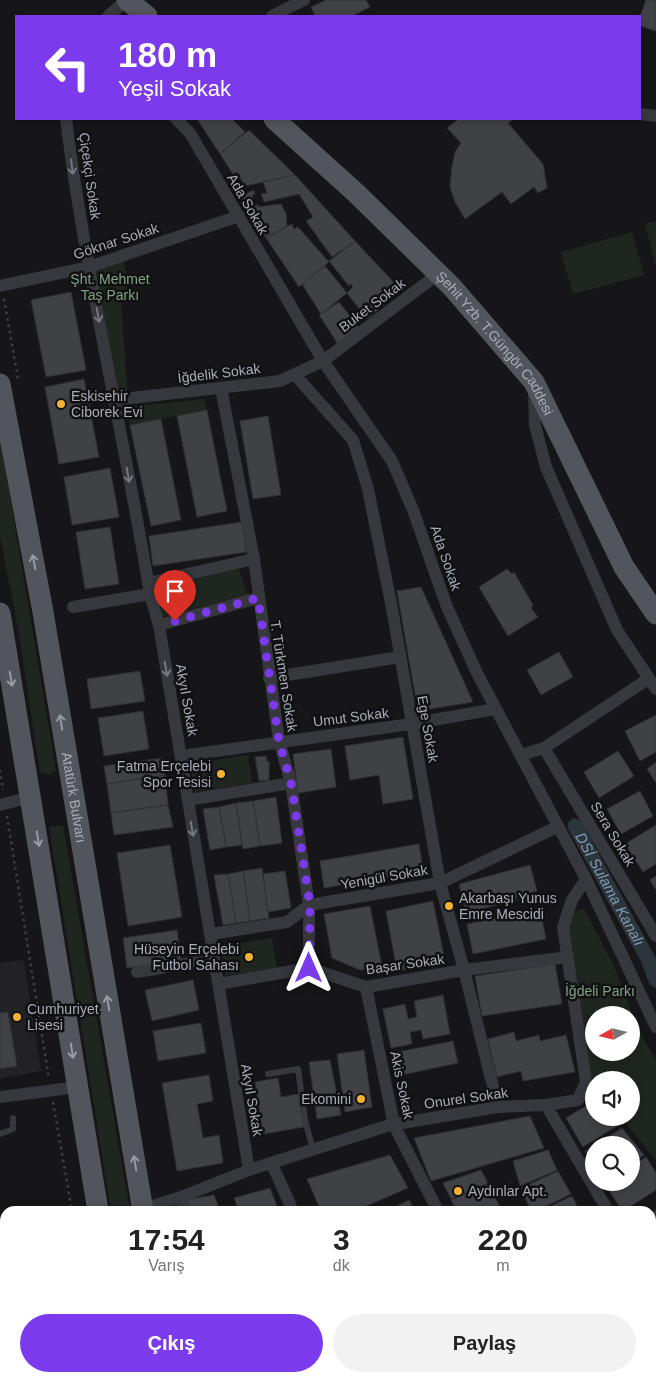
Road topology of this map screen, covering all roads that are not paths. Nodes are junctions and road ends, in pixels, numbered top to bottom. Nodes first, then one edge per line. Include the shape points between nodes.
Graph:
1 (127, 0) edge
2 (304, 0) edge
3 (109, 15) edge
4 (146, 15) edge
5 (274, 15) edge
6 (641, 114) edge
7 (656, 116) edge
8 (66, 120) edge
9 (177, 120) edge
10 (275, 120) edge
11 (238, 216) junction
12 (89, 267) junction
13 (438, 274) junction
14 (0, 286) edge
15 (323, 361) junction
16 (295, 375) junction
17 (534, 382) junction
18 (0, 384) edge
19 (221, 388) junction
20 (114, 400) junction
21 (254, 559) junction
22 (149, 588) junction
23 (258, 598) junction
24 (73, 607) dead end
25 (0, 613) edge
26 (656, 614) edge
27 (159, 625) junction
28 (400, 657) junction
29 (269, 678) junction
30 (652, 684) edge
31 (495, 709) junction
32 (411, 724) junction
33 (279, 741) junction
34 (544, 748) junction
35 (522, 755) junction
36 (181, 756) junction
37 (291, 783) junction
38 (31, 797) junction
39 (188, 800) junction
40 (3, 804) edge
41 (557, 828) junction
42 (586, 879) junction
43 (440, 883) junction
44 (310, 905) junction
45 (211, 934) junction
46 (656, 936) edge
47 (568, 956) junction
48 (214, 959) junction
49 (309, 968) junction
50 (464, 970) junction
51 (137, 972) dead end
52 (219, 984) junction
53 (366, 987) junction
54 (656, 1027) edge
55 (268, 1074) dead end
56 (78, 1087) junction
57 (0, 1097) edge
58 (546, 1105) junction
59 (498, 1107) junction
60 (13, 1118) dead end
61 (394, 1124) junction
62 (0, 1134) edge
63 (313, 1150) junction
64 (272, 1164) junction
65 (249, 1170) junction
66 (181, 1197) junction
67 (97, 1206) edge
68 (142, 1206) edge
69 (155, 1206) edge
70 (184, 1206) edge
71 (291, 1206) edge
72 (435, 1206) edge
73 (605, 1206) edge

1 - 3 street
1 - 4 main road
2 - 5 street
6 - 7 street
8 -> 12 street, Çiçekçi Sokak
9 - 11 street, Ada Sokak via 190,133
10 - 13 main road, Şehit Yzb. T.Güngör Caddesi via 356,193
11 - 12 street, Göknar Sokak
11 - 15 street, Ada Sokak
12 - 14 street, Göknar Sokak
12 -> 20 street, Akyıl Sokak
13 - 15 street, Buket Sokak
13 - 17 main road, Şehit Yzb. T.Güngör Caddesi via 479,316
15 - 16 street, İğdelik Sokak
15 - 31 street, Ada Sokak via 392,461 447,607
16 - 19 street, İğdelik Sokak via 280,381
16 - 28 street, Ege Sokak via 353,440 368,489
17 - 26 main road, Şehit Yzb. T.Güngör Caddesi via 624,567
17 - 30 street via 535,425 546,467 617,630
68 -> 18 main road, Atatürk Bulvarı via 43,612
19 - 20 street, İğdelik Sokak
19 - 21 street, T. Türkmen Sokak
20 -> 22 street, Akyıl Sokak
21 - 22 street
21 - 23 street, T. Türkmen Sokak
22 - 24 street
22 - 27 street, Akyıl Sokak
23 - 27 street
23 - 29 street, T. Türkmen Sokak
25 -> 38 main road
27 -> 36 street, Akyıl Sokak
28 - 29 street
28 - 32 street, Ege Sokak
29 - 33 street, T. Türkmen Sokak
30 - 34 street
31 - 32 street, Umut Sokak
31 - 35 street, Ada Sokak
32 - 33 street, Umut Sokak
32 - 43 street, Ege Sokak
33 - 36 street, Umut Sokak
33 - 37 street, T. Türkmen Sokak
34 - 35 street
34 - 46 street, Sera Sokak
35 - 41 street, Ada Sokak
36 - 39 street, Akyıl Sokak
37 - 39 street
37 - 44 street, T. Türkmen Sokak
38 - 40 street
38 -> 56 main road
39 -> 45 street, Akyıl Sokak
41 - 42 street, Ada Sokak
41 - 43 street, Yenigül Sokak
42 - 47 street, Onurel Sokak via 572,900 562,927
42 - 54 street, Ada Sokak
43 - 44 street, Yenigül Sokak
43 - 50 street, Ege Sokak
44 - 45 street, Yenigül Sokak via 287,922
44 - 49 street, T. Türkmen Sokak
45 - 48 street, Akyıl Sokak
47 - 50 street, Başar Sokak
47 - 58 street, Onurel Sokak via 586,1082 578,1100
48 - 51 street
48 - 52 street, Akyıl Sokak
49 - 52 street, Başar Sokak
49 - 53 street, Başar Sokak
50 - 53 street, Başar Sokak
50 - 59 street, Ege Sokak
52 - 65 street, Akyıl Sokak
53 - 61 street, Akis Sokak
55 - 63 lane via 298,1069
56 - 57 street
56 - 67 main road
58 - 59 street, Onurel Sokak
58 - 73 street
59 - 61 street, Onurel Sokak
60 - 62 lane via 13,1129
61 - 63 street, Onurel Sokak
61 - 72 street, Akis Sokak
63 - 64 street, Onurel Sokak
64 - 65 street, Onurel Sokak
64 - 71 street
65 - 66 street, Onurel Sokak
66 - 69 street, Onurel Sokak
66 - 70 street

